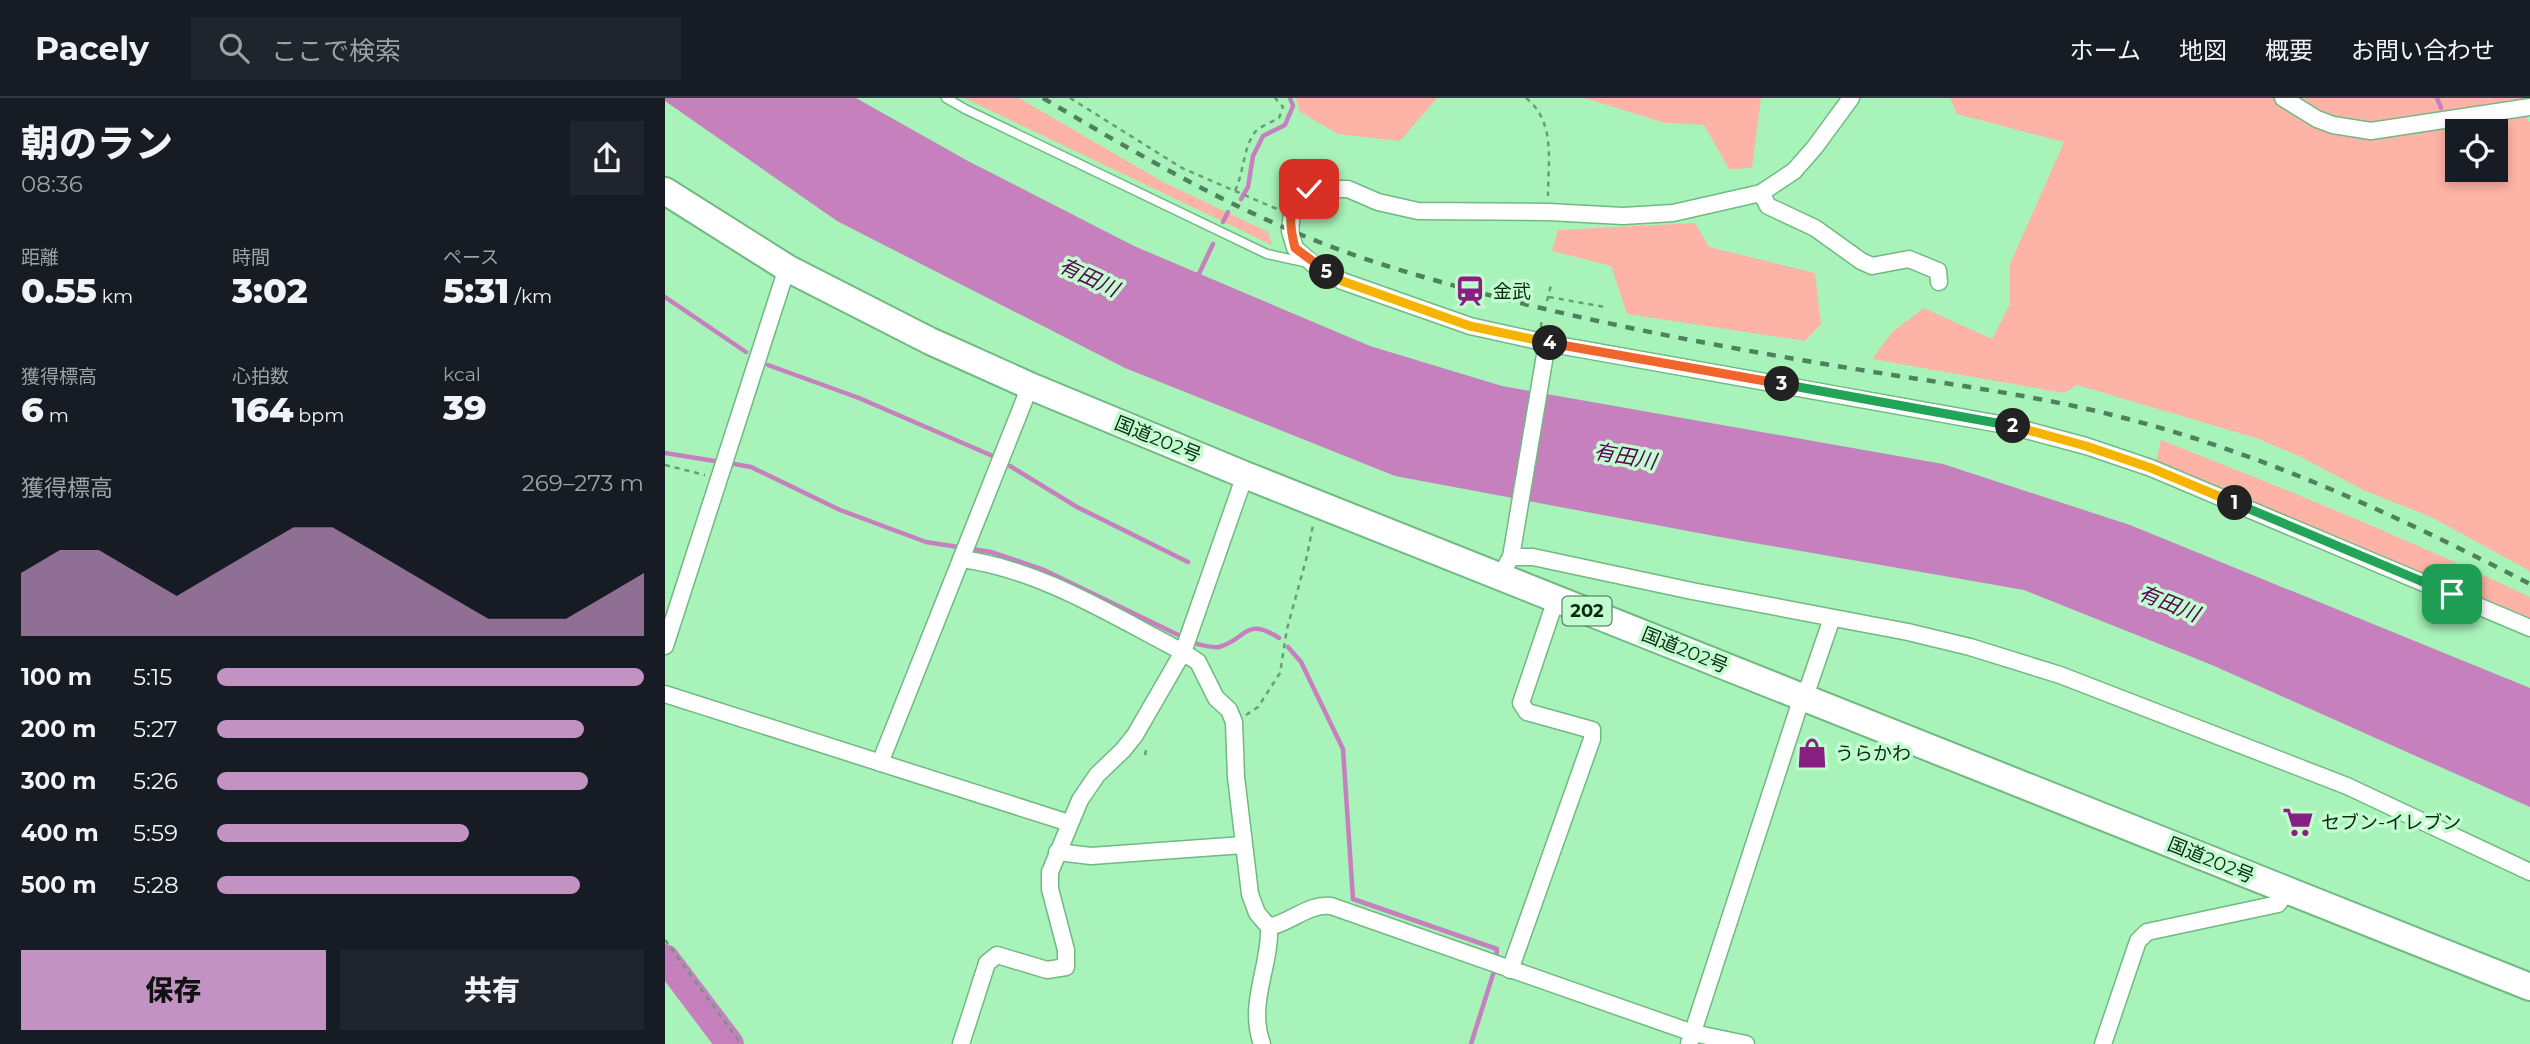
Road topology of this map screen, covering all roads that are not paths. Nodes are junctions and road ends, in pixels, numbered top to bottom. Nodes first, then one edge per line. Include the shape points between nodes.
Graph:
1 (946, 98) edge
2 (1851, 98) edge
3 (2283, 98) edge
4 (2530, 107) edge
5 (665, 191) edge
6 (1761, 192) junction
7 (1313, 264) junction
8 (787, 268) junction
9 (1939, 282) dead end
10 (1547, 343) junction
11 (1030, 386) junction
12 (1245, 475) junction
13 (961, 559) junction
14 (1506, 567) junction
15 (1556, 599) junction
16 (1832, 618) junction
17 (2530, 628) edge
18 (1186, 644) junction
19 (665, 646) edge
20 (665, 694) edge
21 (1802, 696) junction
22 (880, 763) junction
23 (1069, 823) junction
24 (1243, 845) junction
25 (1058, 852) junction
26 (2530, 872) edge
27 (2288, 890) junction
28 (1269, 927) junction
29 (1500, 966) junction
30 (2530, 987) edge
31 (1691, 1038) edge
32 (961, 1044) edge
33 (1262, 1044) edge
34 (1746, 1044) edge
35 (2103, 1044) edge

1 - 7 lane via 1267,254
2 - 6 street via 1794,171
3 - 4 street via 2333,125 2371,131
5 - 8 highway, 国道202号 / 202
6 - 7 street via 1673,213 1623,216 1418,211 1348,189 1309,189 1296,197 1290,231 1295,248
6 - 9 street via 1768,206 1815,228 1861,261 1872,265 1909,259 1938,271
7 - 10 street via 1342,281 1470,326
8 - 11 highway, 国道202号 / 202
8 - 19 street
10 - 14 street
10 - 17 street via 1997,423 2086,446 2164,473
11 - 12 highway, 国道202号 / 202
11 - 13 street
12 - 14 highway, 国道202号 / 202
12 - 18 street
13 - 18 street via 990,563 1044,582
13 - 22 street
14 - 15 highway, 国道202号 / 202
14 - 16 street via 1533,557
15 - 21 highway, 国道202号 / 202
15 - 29 street via 1521,703 1527,712 1591,730 1592,739
16 - 21 street
16 - 26 street via 1970,647 2060,675 2347,786
18 - 23 street via 1135,735 1097,775
18 - 24 street via 1234,722
20 - 22 street
21 - 27 highway, 国道202号 / 202
21 - 31 street
22 - 23 street
23 - 25 street
24 - 25 street via 1091,856
24 - 28 street via 1250,894
25 - 32 street via 1050,872 1050,889 1066,967 1047,970 997,956 987,963
27 - 30 highway, 国道202号 / 202
27 - 35 street via 2278,904 2147,932 2139,941
28 - 29 street via 1321,905 1331,906
28 - 33 street via 1258,1002
29 - 31 street
31 - 34 street

